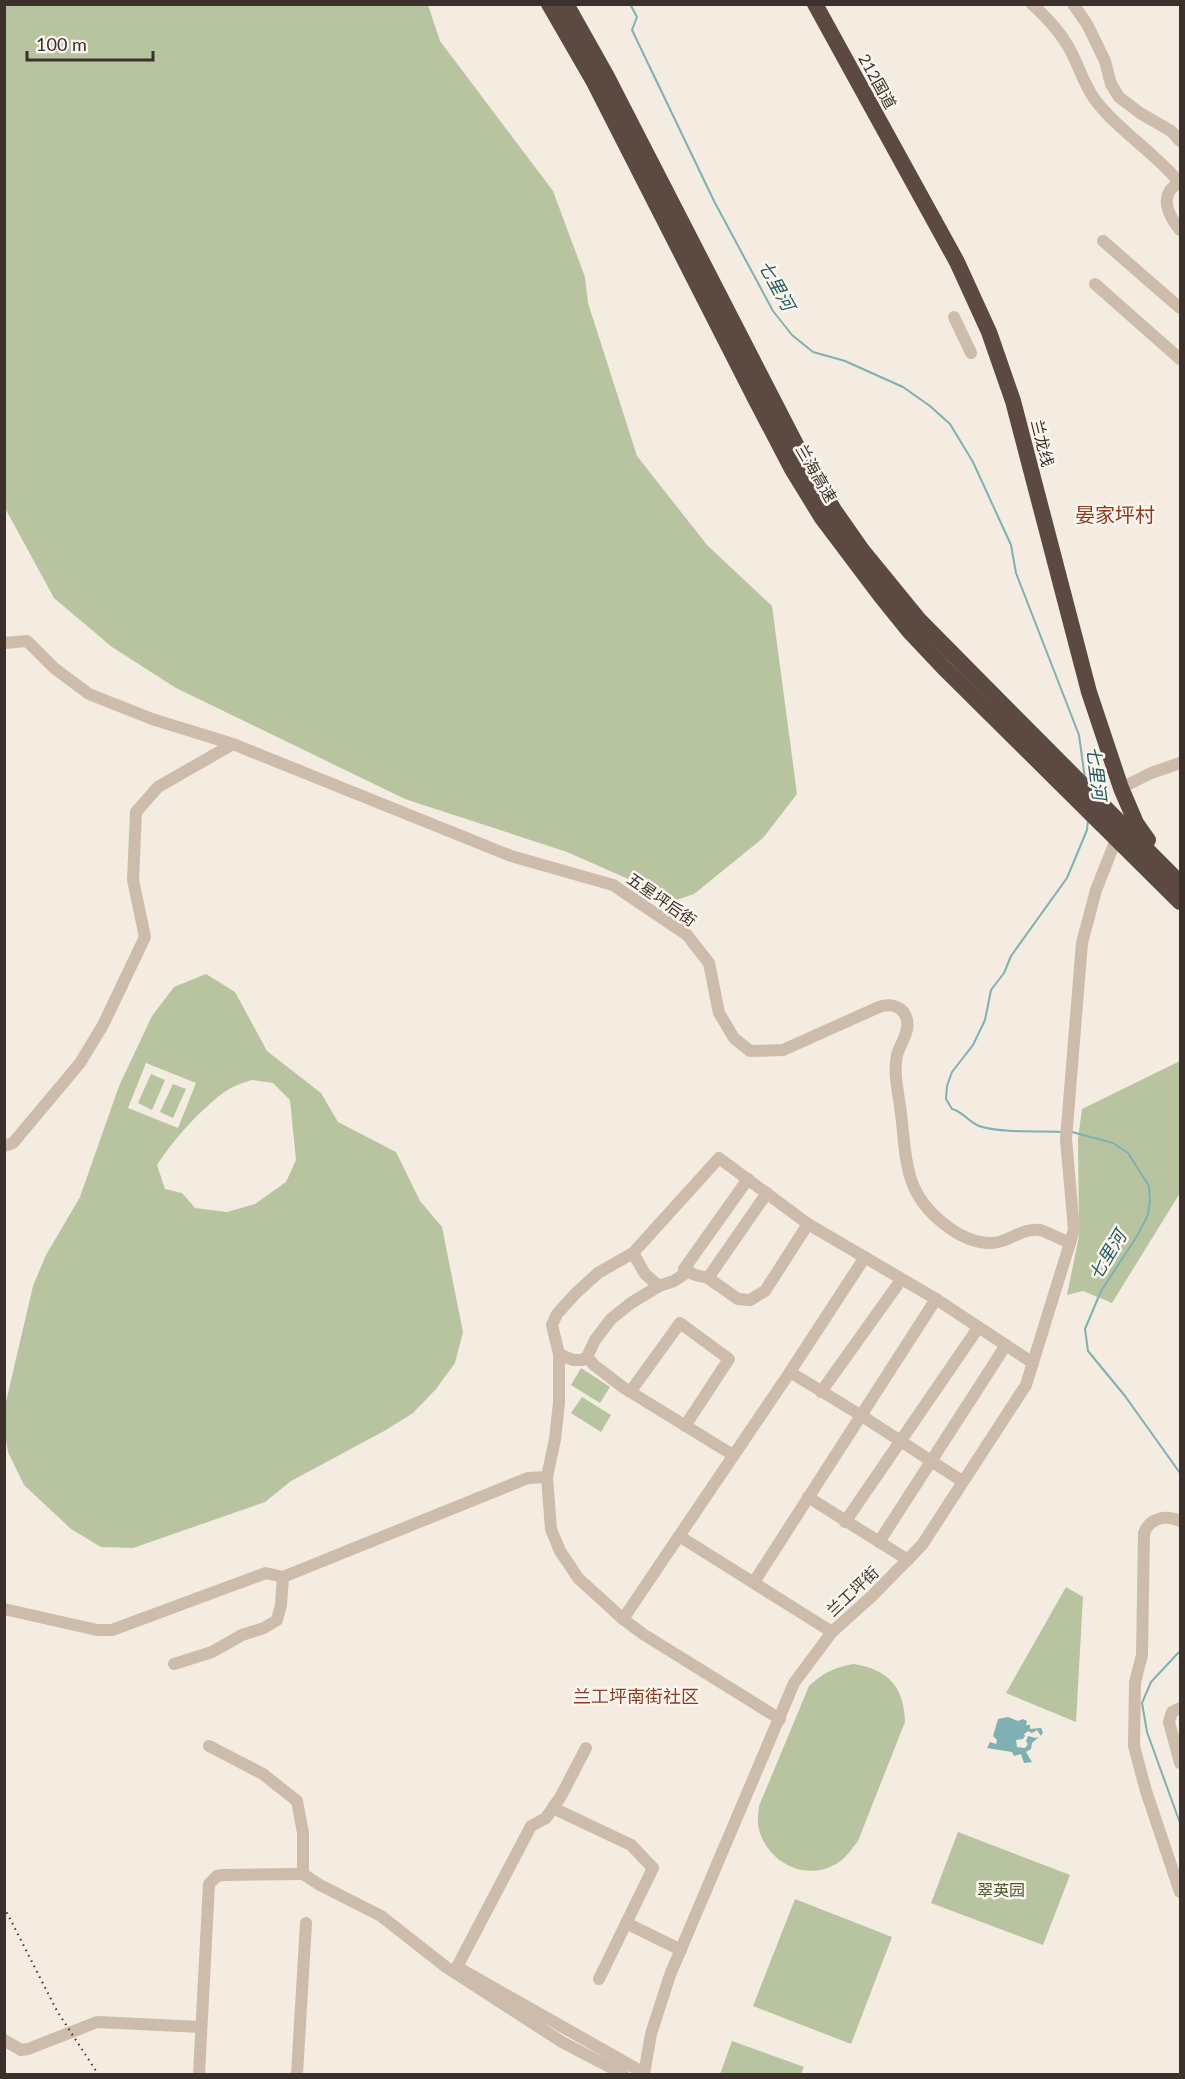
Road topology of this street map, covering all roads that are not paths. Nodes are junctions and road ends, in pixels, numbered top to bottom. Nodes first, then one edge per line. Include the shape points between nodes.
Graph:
1 (549, 4) edge
2 (566, 4) edge
3 (816, 4) edge
4 (1032, 4) edge
5 (1073, 4) edge
6 (1180, 141) edge
7 (909, 175) joint
8 (1179, 185) edge
9 (1180, 230) edge
10 (1103, 241) dead end
11 (1095, 284) dead end
12 (1180, 308) edge
13 (954, 317) dead end
14 (971, 353) dead end
15 (1180, 358) edge
16 (4, 643) edge
17 (1103, 735) junction
18 (233, 744) junction
19 (1180, 763) edge
20 (1121, 788) junction
21 (1125, 824) junction
22 (1171, 880) edge
23 (1180, 902) edge
24 (4, 1146) edge
25 (748, 1179) junction
26 (767, 1193) junction
27 (808, 1224) junction
28 (1070, 1243) junction
29 (633, 1253) junction
30 (865, 1257) junction
31 (689, 1271) junction
32 (708, 1278) junction
33 (901, 1280) junction
34 (659, 1286) junction
35 (936, 1299) junction
36 (978, 1328) junction
37 (1006, 1345) junction
38 (559, 1354) junction
39 (587, 1357) junction
40 (1033, 1363) junction
41 (789, 1372) junction
42 (630, 1392) junction
43 (821, 1392) junction
44 (862, 1416) junction
45 (685, 1426) junction
46 (899, 1442) junction
47 (733, 1455) junction
48 (931, 1462) junction
49 (547, 1477) junction
50 (962, 1481) junction
51 (808, 1497) junction
52 (1180, 1521) edge
53 (845, 1522) junction
54 (679, 1536) junction
55 (879, 1542) junction
56 (908, 1560) junction
57 (283, 1576) junction
58 (754, 1582) junction
59 (4, 1609) edge
60 (623, 1619) junction
61 (832, 1632) junction
62 (174, 1664) dead end
63 (1180, 1708) edge
64 (780, 1719) junction
65 (209, 1746) dead end
66 (586, 1748) dead end
67 (1180, 1763) edge
68 (553, 1808) junction
69 (303, 1874) junction
70 (1180, 1892) edge
71 (306, 1923) dead end
72 (626, 1923) junction
73 (681, 1950) junction
74 (599, 1978) dead end
75 (200, 2027) junction
76 (4, 2040) edge
77 (199, 2074) edge
78 (297, 2074) edge
79 (623, 2074) edge
80 (644, 2074) edge

1 - 21 highway, 兰海高速 via 594,82 792,469 822,518 909,631 1101,824
2 - 21 highway, 兰海高速 via 795,443 834,510 920,621
3 - 7 highway, 212国道
4 - 8 street via 1067,44 1097,102
5 - 6 street via 1087,24 1119,97 1172,130
7 - 17 highway, 兰龙线 via 971,292 1014,401
8 - 9 street via 1169,192 1167,202
10 - 12 street
11 - 15 street
13 - 14 street
16 - 18 street via 27,641 88,694
17 - 20 highway, 兰龙线
17 - 21 highway, 兰龙线
18 - 24 street via 158,788 136,812 133,880 145,937 103,1025 80,1063 13,1143
18 - 28 street, 五星坪后街 via 510,856 613,885 687,935 709,963 719,1013 734,1038 750,1051 783,1050 879,1007 898,1007 908,1024 897,1055 896,1083 912,1182 923,1202 940,1221 974,1240 993,1243 1040,1230
19 - 20 street
20 - 21 highway, 兰龙线
21 - 22 highway, 兰海高速
21 - 22 highway, 兰龙线 via 1136,823
21 - 28 street, 兰工坪街 via 1096,890 1082,943 1066,1139 1074,1230
22 - 23 highway
25 - 26 street
25 - 29 street via 719,1158
25 - 31 street via 684,1269
26 - 27 street
26 - 32 street
27 - 30 street
27 - 32 street via 765,1291 750,1300 738,1299
28 - 40 street, 兰工坪街
29 - 34 street via 645,1274
29 - 38 street via 598,1273 557,1314 552,1324
30 - 33 street
30 - 41 street
31 - 32 street
31 - 34 street
33 - 35 street
33 - 43 street
34 - 39 street via 611,1318
35 - 36 street
35 - 44 street
36 - 37 street
36 - 46 street
37 - 40 street
37 - 48 street
38 - 39 street via 573,1360
38 - 49 street via 559,1403
39 - 42 street
40 - 50 street, 兰工坪街 via 1026,1385
41 - 43 street
41 - 47 street
42 - 45 street
42 - 45 street via 680,1323 729,1359
43 - 44 street
44 - 46 street
44 - 51 street
45 - 47 street
46 - 48 street
46 - 53 street
47 - 54 street
48 - 50 street
48 - 55 street
49 - 57 street via 528,1478
49 - 60 street via 551,1529 560,1551 578,1578
50 - 56 street, 兰工坪街 via 922,1545
51 - 53 street
51 - 58 street
52 - 70 street via 1157,1519 1144,1533 1142,1655 1135,1682 1134,1746
53 - 55 street
54 - 58 street
54 - 60 street
55 - 56 street
56 - 61 street, 兰工坪街
57 - 59 street via 266,1573 112,1630 96,1630
57 - 62 street via 277,1620 212,1652
58 - 61 street
60 - 64 street
61 - 64 street, 兰工坪街 via 794,1683
63 - 67 street via 1172,1712 1169,1722
64 - 73 street, 兰工坪街
65 - 69 street via 263,1774 297,1801 303,1833
66 - 68 street
68 - 72 street via 631,1845 653,1868
68 - 80 street via 546,1818 531,1826 457,1967
69 - 75 street via 224,1875 209,1884
69 - 79 street via 381,1916 446,1967 562,2042
71 - 78 street
72 - 73 street
72 - 74 street
73 - 80 street, 兰工坪街 via 651,2034
75 - 76 street via 97,2022 28,2049 21,2050
75 - 77 street

